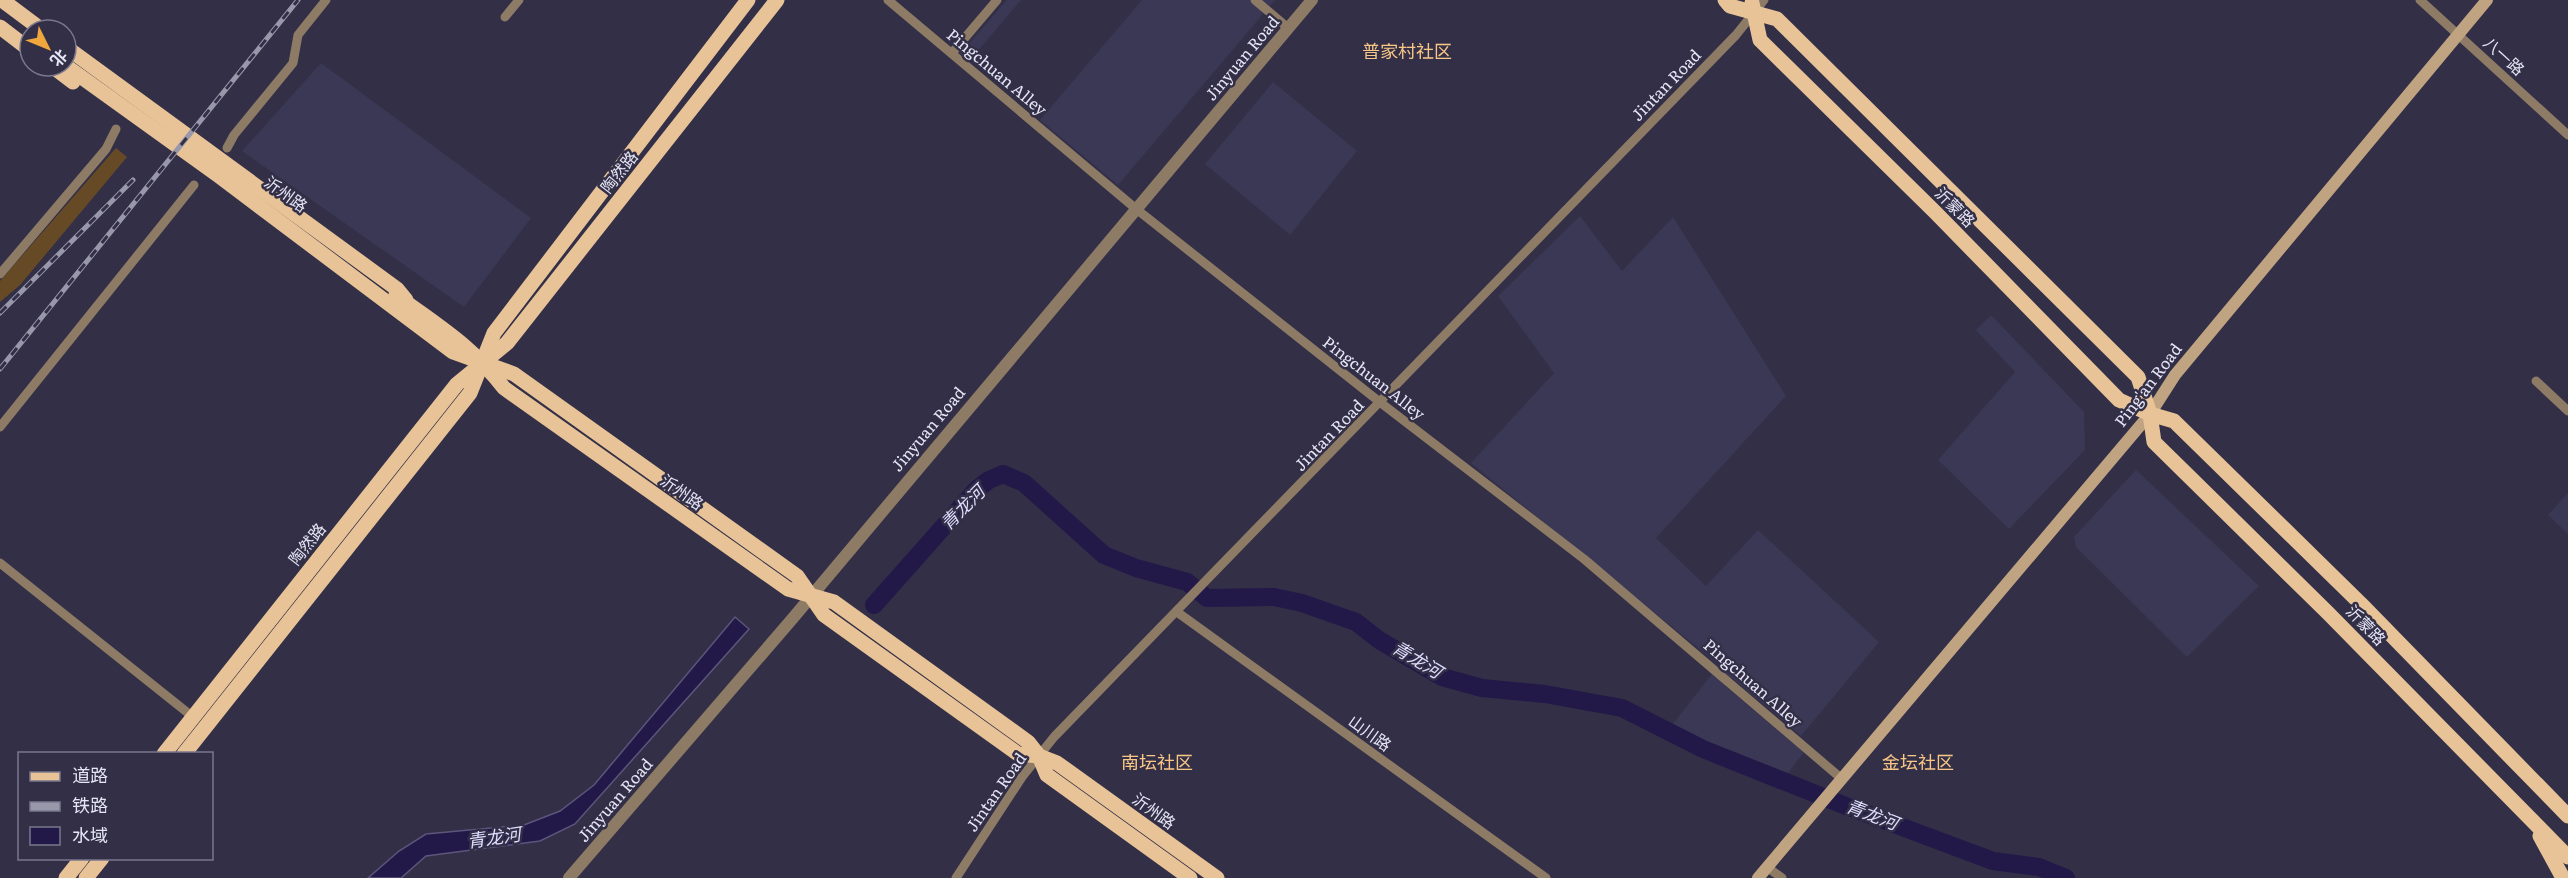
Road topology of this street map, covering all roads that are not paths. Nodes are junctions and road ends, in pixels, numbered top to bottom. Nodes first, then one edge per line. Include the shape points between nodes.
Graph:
1 (2, 0) edge
2 (326, 0) edge
3 (519, 0) edge
4 (748, 0) edge
5 (777, 0) edge
6 (888, 0) edge
7 (997, 0) edge
8 (1255, 0) edge
9 (1312, 0) edge
10 (1725, 0) edge
11 (2420, 0) edge
12 (2487, 0) edge
13 (1756, 3) edge
14 (0, 6) edge
15 (505, 17) dead end
16 (26, 18) edge
17 (0, 19) edge
18 (18, 19) edge
19 (0, 27) edge
20 (1288, 28) junction
21 (18, 32) edge
22 (2457, 34) junction
23 (18, 41) edge
24 (952, 53) junction
25 (78, 56) edge
26 (78, 64) edge
27 (78, 75) edge
28 (69, 78) edge
29 (116, 129) dead end
30 (2568, 135) edge
31 (226, 148) dead end
32 (195, 186) dead end
33 (1135, 208) junction
34 (0, 274) edge
35 (405, 308) junction
36 (484, 361) junction
37 (2536, 381) dead end
38 (1381, 403) junction
39 (2568, 411) edge
40 (2150, 414) junction
41 (0, 428) edge
42 (0, 563) edge
43 (811, 595) junction
44 (1177, 612) junction
45 (244, 653) junction
46 (227, 699) junction
47 (193, 717) junction
48 (175, 751) edge
49 (1039, 756) junction
50 (1838, 784) junction
51 (2565, 811) edge
52 (2533, 823) junction
53 (2568, 857) edge
54 (80, 860) edge
55 (100, 860) edge
56 (1767, 867) junction
57 (66, 878) edge
58 (87, 878) edge
59 (569, 878) edge
60 (956, 878) edge
61 (1190, 878) edge
62 (1217, 878) edge
63 (1546, 878) edge
64 (1758, 878) edge
65 (1782, 878) edge
66 (2563, 878) edge

1 - 16 main road
2 - 31 street via 298,35 293,63
3 - 15 street
4 - 36 main road, 陶然路 via 494,333
5 - 36 main road, 陶然路 via 507,343
6 - 24 street, Pingchuan Alley
7 - 24 street
8 - 20 street
9 - 20 street, Jinyuan Road
10 - 13 main road, 沂蒙路 via 1730,6
11 - 22 street, 八一路
12 - 22 main road, Ping'an Road
13 - 38 street, Jintan Road via 1736,35
13 - 40 main road, 沂蒙路 via 2138,377
13 - 40 main road, 沂蒙路 via 1760,40 2119,400
14 - 18 main road
17 - 21 main road
19 - 23 main road
20 - 33 street, Jinyuan Road
22 - 30 street, 八一路
22 - 40 main road, Ping'an Road via 2175,375
24 - 33 street, Pingchuan Alley
25 - 35 main road via 398,290
26 - 35 main road, 沂州路
27 - 35 main road, 沂州路
28 - 35 main road via 379,303
29 - 34 street via 106,149
32 - 41 street
33 - 38 street, Pingchuan Alley
33 - 43 street, Jinyuan Road
35 - 36 main road, 沂州路 via 463,342
36 - 43 main road, 沂州路 via 504,388 788,589
36 - 45 main road, 陶然路 via 457,384
36 - 46 main road, 陶然路 via 470,393
37 - 39 street
38 - 44 street, Jintan Road
38 - 50 street, Pingchuan Alley via 1592,566
40 - 50 main road, Ping'an Road
40 - 51 main road, 沂蒙路 via 2174,421
40 - 52 main road, 沂蒙路 via 2154,442
42 - 47 street
43 - 49 main road, 沂州路 via 834,602 1028,742
43 - 59 street, Jinyuan Road
44 - 49 street, Jintan Road
44 - 63 street, 山川路
45 - 46 main road via 212,704
45 - 47 main road, 陶然路
46 - 48 main road, 陶然路
47 - 48 main road, 陶然路
49 - 60 street, Jintan Road
49 - 61 main road, 沂州路 via 1047,775
49 - 62 main road, 沂州路 via 1057,763
50 - 56 main road, Ping'an Road
52 - 53 main road, 沂蒙路
52 - 66 main road
54 - 57 main road
55 - 58 main road
56 - 64 main road
56 - 65 street

